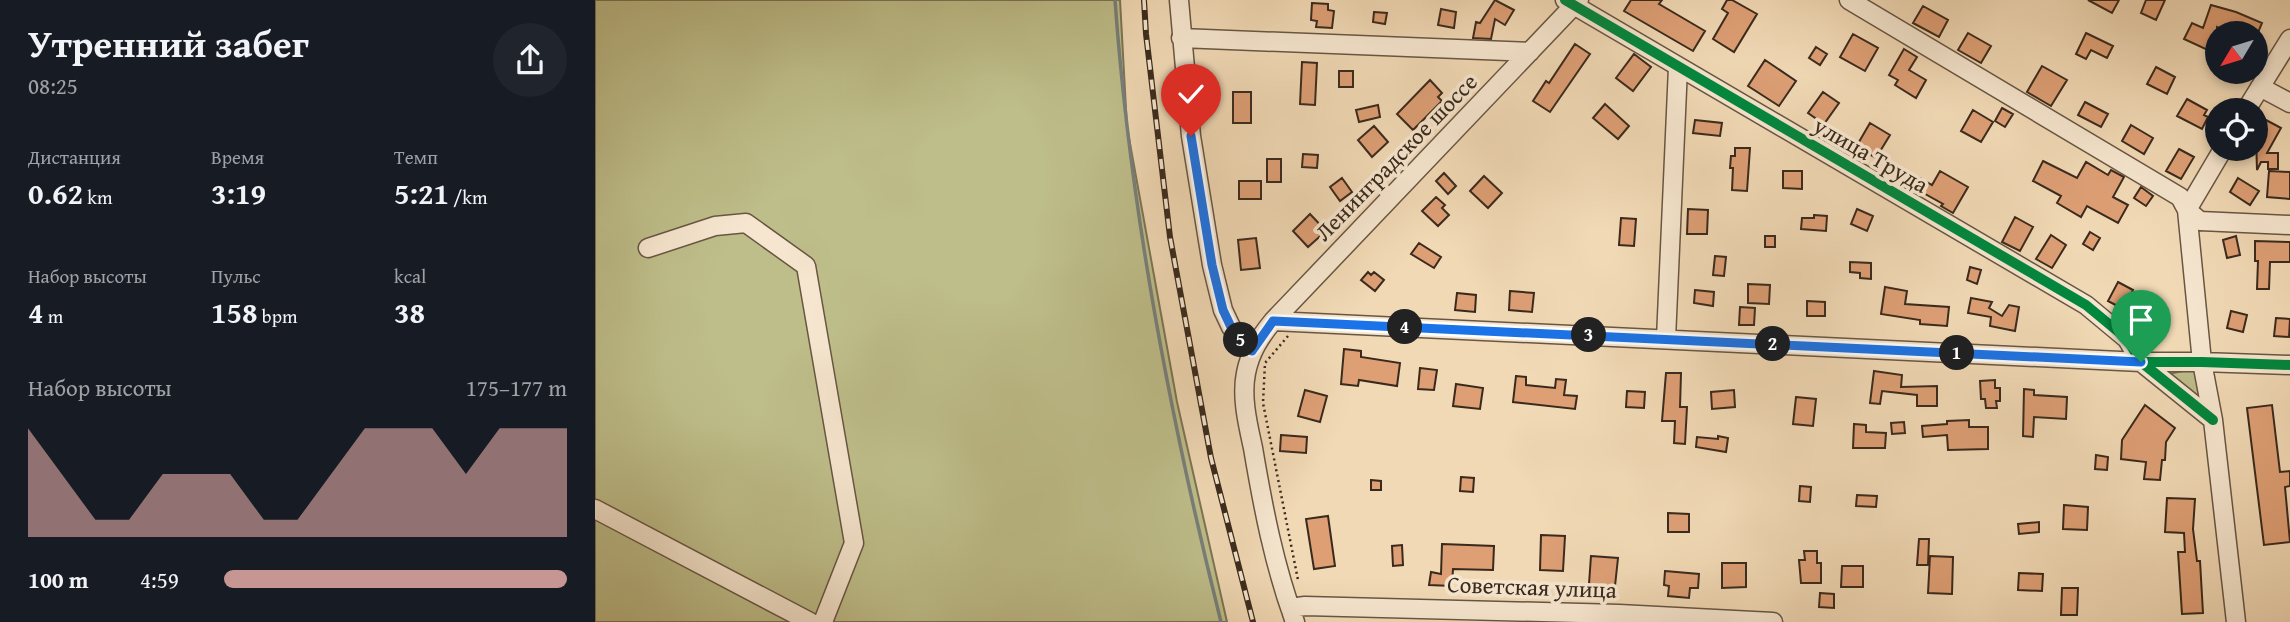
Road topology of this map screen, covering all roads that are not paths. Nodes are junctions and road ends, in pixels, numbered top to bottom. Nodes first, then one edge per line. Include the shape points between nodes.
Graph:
1 (1179, 0) edge
2 (1849, 0) edge
3 (1573, 2) edge
4 (1181, 38) junction
5 (2290, 39) edge
6 (1530, 52) junction
7 (1678, 67) junction
8 (2260, 87) junction
9 (2253, 98) edge
10 (2290, 103) edge
11 (2216, 161) edge
12 (2187, 210) junction
13 (2290, 225) edge
14 (648, 248) dead end
15 (1273, 321) junction
16 (1666, 339) junction
17 (1252, 351) junction
18 (2141, 362) junction
19 (2202, 362) junction
20 (2290, 365) edge
21 (2213, 420) junction
22 (595, 509) edge
23 (1296, 612) edge
24 (810, 622) edge
25 (823, 622) edge
26 (1773, 622) edge
27 (2237, 622) edge

1 - 4 street
2 - 12 street via 2180,197
3 - 6 street, Ленинградское шоссе
3 - 7 street, улица Труда
4 - 6 street
4 - 17 street via 1212,265 1223,310
5 - 8 street
6 - 15 street, Ленинградское шоссе
7 - 16 street
7 - 18 street, улица Труда via 2086,305 2127,339
8 - 9 street
8 - 10 street
11 - 12 street
12 - 13 street via 2200,221
12 - 19 street
14 - 25 street via 715,226 746,223 806,266 855,542
15 - 16 street
15 - 17 street, Ленинградское шоссе
16 - 18 street
17 - 23 street via 1245,375 1245,407 1268,531
18 - 19 street
18 - 21 street, улица Труда
19 - 20 street
19 - 21 street
21 - 27 street
22 - 24 street
23 - 26 street, Советская улица via 1619,614

